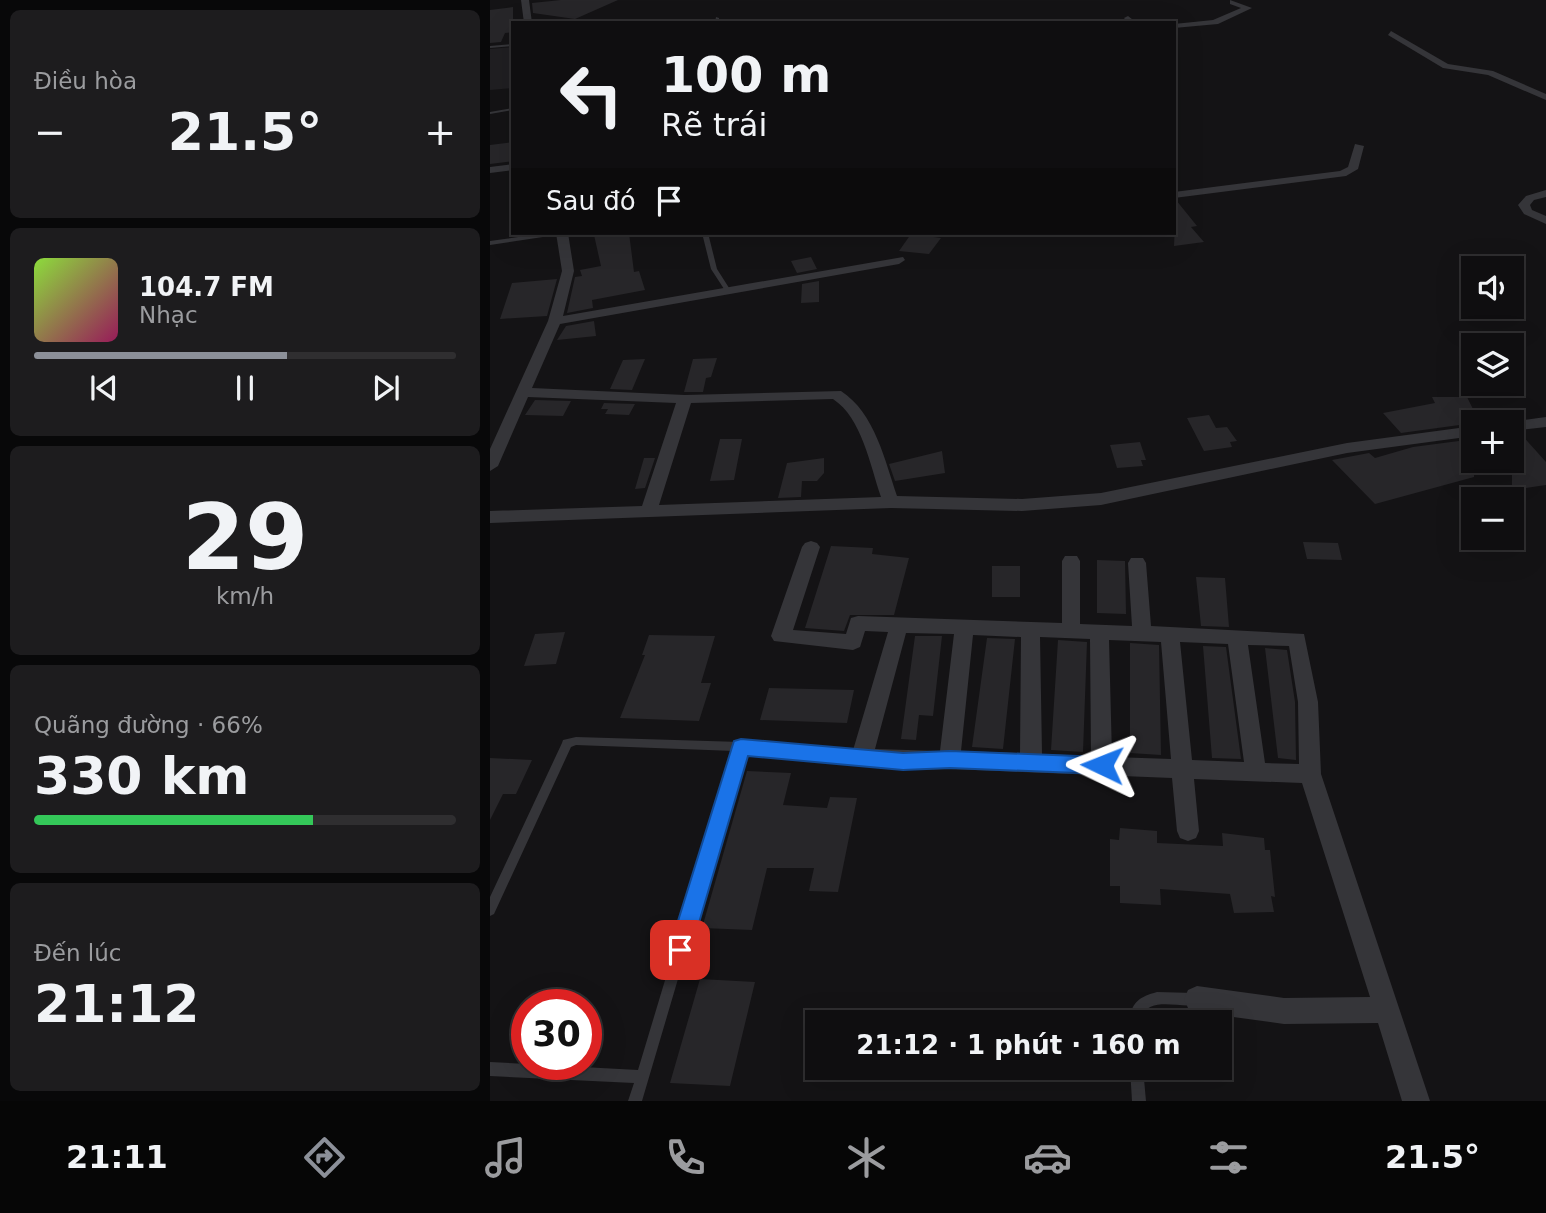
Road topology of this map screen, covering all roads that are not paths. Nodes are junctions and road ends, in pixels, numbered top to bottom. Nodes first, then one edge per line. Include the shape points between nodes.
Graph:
1 (525, 0) edge
2 (1233, 2) edge
3 (528, 21) edge
4 (1176, 26) edge
5 (1391, 33) dead end
6 (511, 44) edge
7 (490, 47) edge
8 (1546, 97) edge
9 (511, 109) edge
10 (490, 113) edge
11 (1359, 146) dead end
12 (511, 167) edge
13 (490, 170) edge
14 (1546, 193) edge
15 (1176, 195) edge
16 (1546, 221) edge
17 (543, 235) edge
18 (562, 235) edge
19 (707, 235) edge
20 (490, 243) edge
21 (899, 260) dead end
22 (728, 291) junction
23 (555, 321) junction
24 (521, 392) junction
25 (685, 399) junction
26 (1546, 422) edge
27 (1524, 425) edge
28 (1461, 433) edge
29 (490, 466) edge
30 (891, 502) junction
31 (648, 512) junction
32 (490, 517) edge
33 (811, 547) dead end
34 (1071, 561) dead end
35 (1137, 563) dead end
36 (899, 625) junction
37 (964, 626) junction
38 (1030, 629) junction
39 (1071, 631) junction
40 (1099, 632) junction
41 (1142, 634) junction
42 (1170, 635) junction
43 (1237, 638) junction
44 (741, 747) junction
45 (862, 757) junction
46 (950, 760) junction
47 (1031, 763) junction
48 (1102, 765) junction
49 (1181, 768) junction
50 (1256, 773) junction
51 (1310, 774) junction
52 (1188, 831) dead end
53 (490, 910) edge
54 (1197, 999) joint
55 (1137, 1010) edge
56 (1386, 1010) junction
57 (490, 1069) edge
58 (642, 1077) junction
59 (1138, 1080) edge
60 (635, 1101) edge
61 (1139, 1101) edge
62 (1416, 1101) edge

1 - 3 street
2 - 4 street via 1248,8 1215,22
5 - 8 street via 1446,66 1490,74
6 - 7 lane
9 - 10 lane
11 - 15 street via 1353,169 1342,173
12 - 13 street
14 - 16 street via 1524,205
17 - 20 lane
18 - 23 street via 568,271
19 - 22 lane via 714,269
21 - 22 street
22 - 23 street
23 - 24 street
24 - 25 street
24 - 29 street
25 - 30 street via 829,393 842,397 858,415
25 - 31 street
26 - 27 street
28 - 30 street via 1347,447 1101,499 1023,505
30 - 31 street
31 - 32 street
33 - 36 street via 781,636 853,642 858,622
34 - 39 street
35 - 41 street
36 - 37 street
36 - 45 street
37 - 38 street
37 - 46 street
38 - 39 street
38 - 47 street
39 - 40 street
40 - 41 street
40 - 48 street
41 - 42 street
42 - 43 street
42 - 49 street
43 - 50 street
43 - 51 street via 1297,639 1308,702
44 - 45 lane
44 - 53 lane via 567,743
44 - 58 lane
45 - 46 street
46 - 47 street
47 - 48 street
48 - 49 street
49 - 50 street
49 - 52 street
50 - 51 street
51 - 56 street
54 - 55 lane via 1147,1000
54 - 56 street via 1284,1011
56 - 62 street
57 - 58 lane
58 - 60 lane
59 - 61 lane

